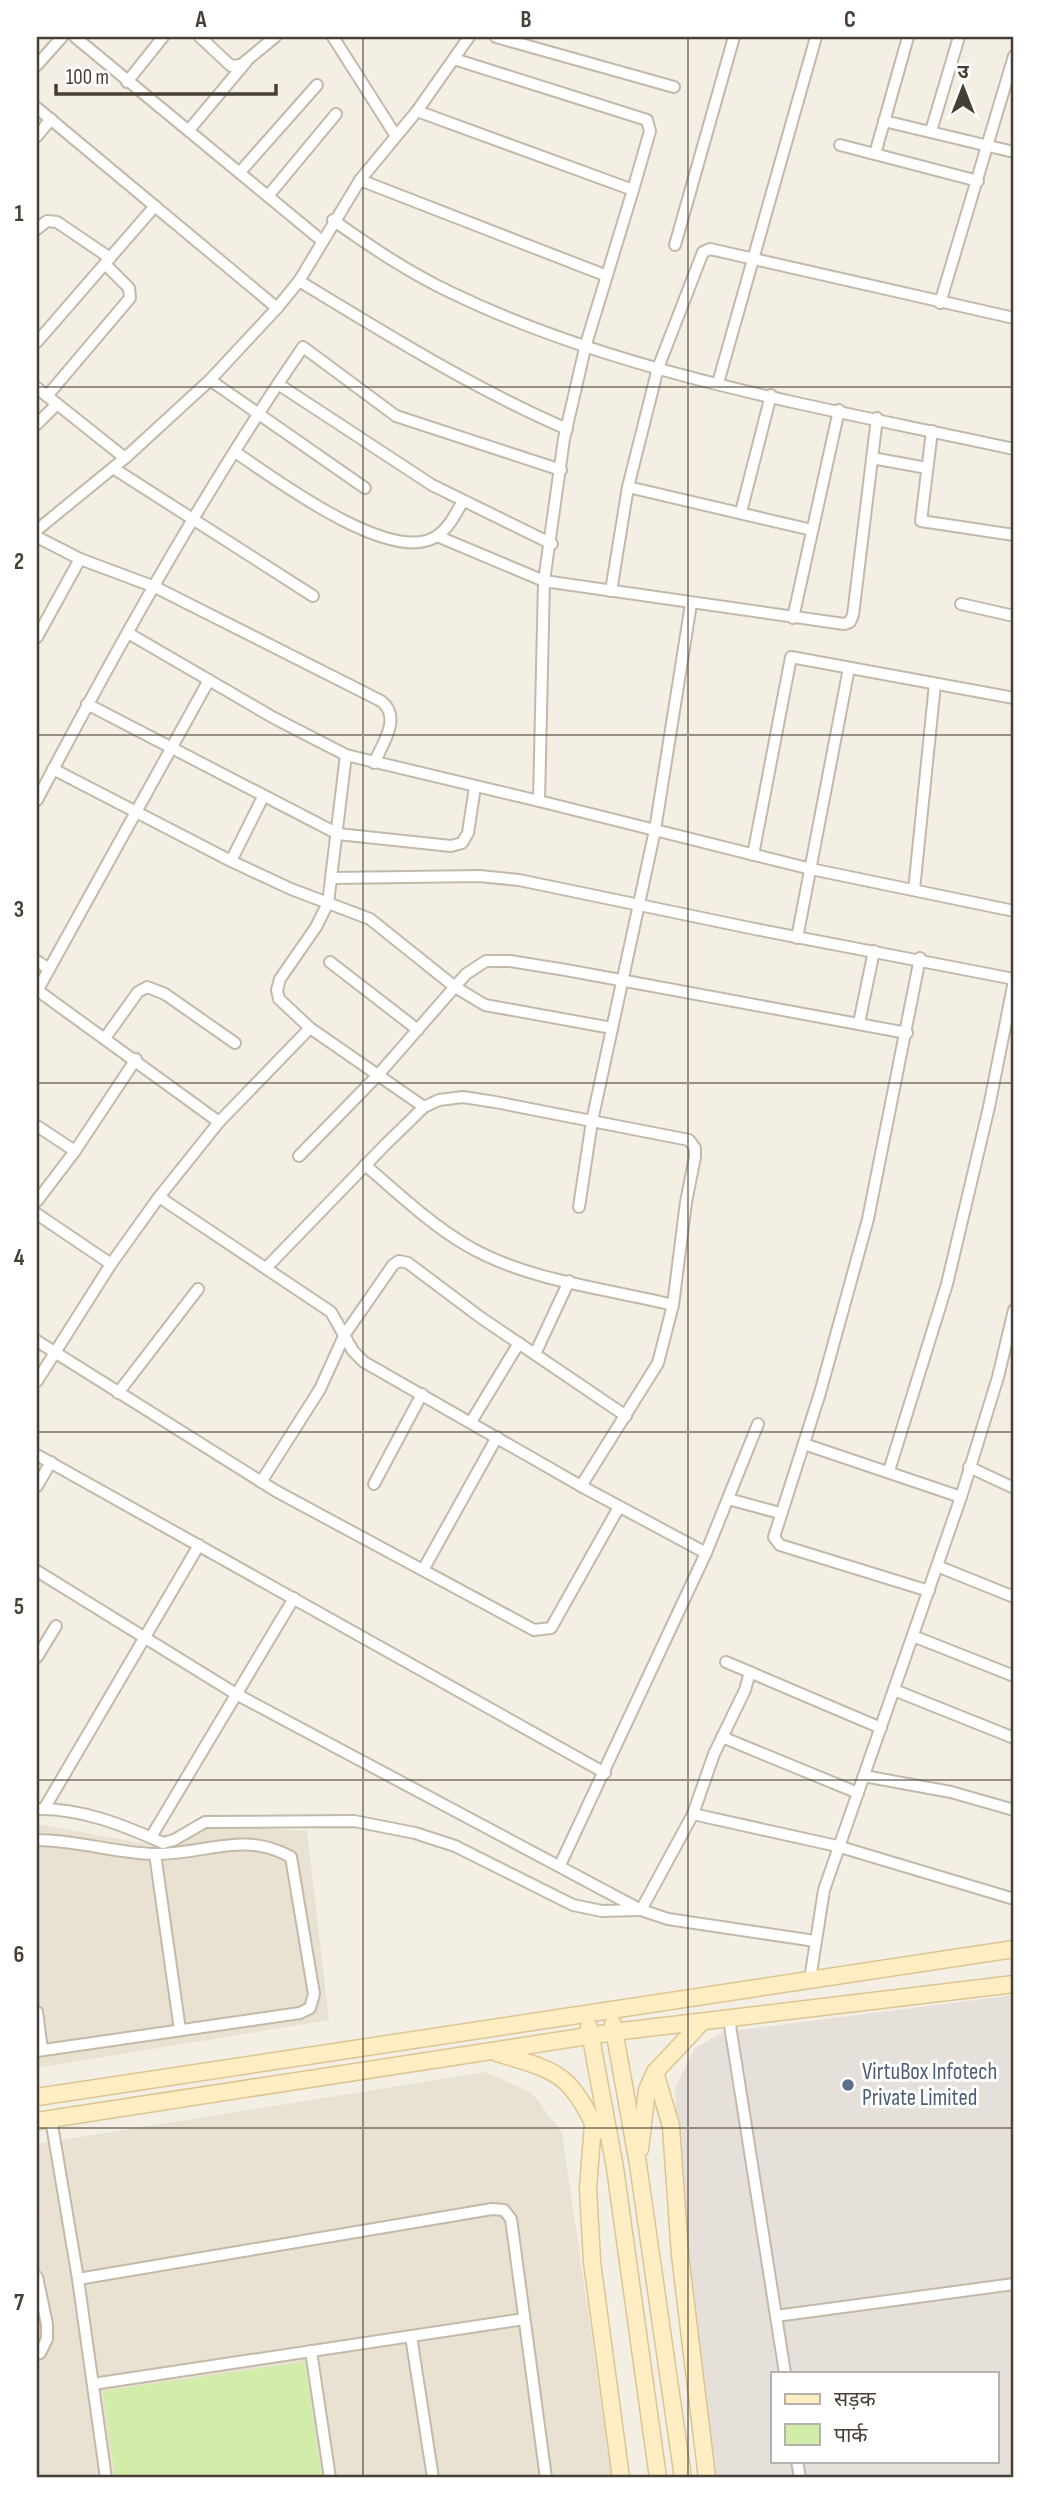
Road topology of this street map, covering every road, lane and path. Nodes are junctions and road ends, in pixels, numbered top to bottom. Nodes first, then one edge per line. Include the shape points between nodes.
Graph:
1 (61, 37) edge
2 (75, 37) edge
3 (163, 37) edge
4 (200, 37) edge
5 (275, 37) edge
6 (333, 37) edge
7 (469, 37) edge
8 (496, 37) edge
9 (734, 37) edge
10 (816, 37) edge
11 (908, 37) edge
12 (959, 37) edge
13 (1014, 56) edge
14 (454, 59) junction
15 (246, 62) junction
16 (37, 65) edge
17 (127, 82) junction
18 (317, 85) dead end
19 (674, 87) dead end
20 (37, 107) edge
21 (417, 111) junction
22 (336, 114) dead end
23 (51, 119) junction
24 (884, 121) junction
25 (189, 130) junction
26 (931, 131) junction
27 (37, 136) edge
28 (396, 136) junction
29 (988, 144) junction
30 (840, 145) dead end
31 (1014, 152) edge
32 (875, 154) junction
33 (240, 172) junction
34 (360, 180) junction
35 (978, 181) junction
36 (633, 190) junction
37 (268, 196) junction
38 (155, 206) junction
39 (333, 220) junction
40 (37, 229) edge
41 (321, 240) junction
42 (675, 245) dead end
43 (108, 261) junction
44 (751, 261) junction
45 (607, 276) junction
46 (299, 281) junction
47 (940, 303) junction
48 (277, 308) junction
49 (1014, 318) edge
50 (37, 342) edge
51 (586, 344) junction
52 (657, 368) junction
53 (210, 380) junction
54 (718, 383) junction
55 (278, 384) junction
56 (37, 388) edge
57 (771, 395) junction
58 (47, 396) junction
59 (57, 404) junction
60 (839, 410) junction
61 (259, 414) junction
62 (877, 418) junction
63 (37, 424) edge
64 (567, 429) junction
65 (932, 431) junction
66 (1014, 449) edge
67 (235, 452) junction
68 (125, 458) junction
69 (872, 458) junction
70 (113, 468) junction
71 (927, 468) junction
72 (561, 470) junction
73 (628, 487) junction
74 (365, 488) dead end
75 (463, 501) junction
76 (741, 512) junction
77 (193, 519) junction
78 (37, 530) edge
79 (812, 530) junction
80 (1014, 535) edge
81 (437, 536) junction
82 (37, 537) edge
83 (552, 544) junction
84 (80, 559) junction
85 (544, 581) junction
86 (155, 587) junction
87 (611, 591) junction
88 (313, 596) dead end
89 (691, 604) junction
90 (961, 604) dead end
91 (1014, 616) edge
92 (793, 618) junction
93 (128, 633) junction
94 (37, 637) edge
95 (849, 668) junction
96 (209, 680) junction
97 (935, 684) junction
98 (1014, 698) edge
99 (87, 704) junction
100 (173, 747) junction
101 (346, 755) junction
102 (374, 763) junction
103 (53, 769) junction
104 (475, 787) junction
105 (263, 797) junction
106 (37, 800) edge
107 (539, 801) junction
108 (135, 814) junction
109 (655, 830) junction
110 (338, 834) junction
111 (753, 855) junction
112 (231, 861) junction
113 (811, 869) junction
114 (333, 878) junction
115 (914, 890) junction
116 (328, 903) junction
117 (638, 906) junction
118 (1014, 911) edge
119 (797, 937) junction
120 (874, 951) junction
121 (920, 958) junction
122 (37, 961) edge
123 (330, 962) dead end
124 (49, 969) junction
125 (623, 980) junction
126 (1014, 980) edge
127 (456, 987) junction
128 (37, 991) edge
129 (859, 1023) junction
130 (310, 1028) junction
131 (612, 1028) junction
132 (418, 1030) junction
133 (907, 1033) junction
134 (105, 1038) junction
135 (235, 1044) dead end
136 (136, 1059) junction
137 (378, 1075) junction
138 (424, 1107) junction
139 (592, 1121) junction
140 (219, 1122) junction
141 (37, 1126) edge
142 (75, 1151) junction
143 (299, 1156) dead end
144 (365, 1164) junction
145 (159, 1197) junction
146 (37, 1201) edge
147 (579, 1207) dead end
148 (37, 1214) edge
149 (111, 1264) junction
150 (267, 1267) junction
151 (569, 1281) junction
152 (198, 1289) dead end
153 (673, 1305) junction
154 (1014, 1310) edge
155 (345, 1334) junction
156 (37, 1341) edge
157 (519, 1343) junction
158 (56, 1352) junction
159 (535, 1354) junction
160 (37, 1381) edge
161 (118, 1393) junction
162 (422, 1394) junction
163 (626, 1416) junction
164 (471, 1422) junction
165 (758, 1424) dead end
166 (497, 1437) junction
167 (804, 1444) junction
168 (37, 1455) edge
169 (51, 1462) junction
170 (969, 1467) junction
171 (889, 1471) junction
172 (261, 1482) junction
173 (374, 1484) dead end
174 (37, 1486) edge
175 (580, 1486) junction
176 (1014, 1488) edge
177 (961, 1497) junction
178 (728, 1499) junction
179 (619, 1507) junction
180 (780, 1513) junction
181 (199, 1545) junction
182 (706, 1553) junction
183 (937, 1566) junction
184 (423, 1570) junction
185 (37, 1571) edge
186 (929, 1591) junction
187 (1014, 1597) edge
188 (294, 1598) junction
189 (56, 1626) dead end
190 (143, 1635) junction
191 (913, 1636) junction
192 (37, 1657) edge
193 (726, 1662) dead end
194 (750, 1672) junction
195 (1014, 1676) edge
196 (894, 1690) junction
197 (236, 1694) junction
198 (881, 1728) junction
199 (722, 1737) junction
200 (1014, 1738) edge
201 (605, 1773) junction
202 (864, 1776) junction
203 (858, 1793) junction
204 (41, 1809) edge
205 (1014, 1810) edge
206 (692, 1814) junction
207 (151, 1837) junction
208 (37, 1840) edge
209 (837, 1846) junction
210 (155, 1854) junction
211 (560, 1865) junction
212 (1014, 1899) edge
213 (640, 1910) junction
214 (815, 1941) junction
215 (1014, 1949) edge
216 (810, 1979) junction
217 (1014, 1984) edge
218 (611, 2011) junction
219 (37, 2012) edge
220 (588, 2014) junction
221 (729, 2018) junction
222 (702, 2022) junction
223 (180, 2031) junction
224 (614, 2032) junction
225 (591, 2036) junction
226 (39, 2050) edge
227 (491, 2051) junction
228 (655, 2072) junction
229 (37, 2097) edge
230 (44, 2120) edge
231 (593, 2124) junction
232 (638, 2164) junction
233 (615, 2168) junction
234 (37, 2277) edge
235 (78, 2279) junction
236 (1014, 2284) edge
237 (776, 2316) junction
238 (524, 2319) junction
239 (411, 2336) junction
240 (311, 2351) junction
241 (37, 2354) edge
242 (785, 2372) edge
243 (93, 2384) junction
244 (106, 2478) edge
245 (330, 2478) edge
246 (433, 2478) edge
247 (545, 2478) edge
248 (621, 2478) edge
249 (659, 2478) edge
250 (683, 2478) edge
251 (707, 2478) edge

1 - 16 street
2 - 17 street
3 - 17 street
4 - 15 street via 231,66
5 - 15 street
6 - 28 street
7 - 14 street
8 - 19 street
9 - 42 street
10 - 44 street
11 - 24 street
12 - 26 street
13 - 29 street
14 - 21 street
14 - 36 street via 647,120 650,131
15 - 25 street
17 - 25 street
18 - 33 street
20 - 23 street
21 - 28 street
21 - 36 street
22 - 37 street
23 - 27 street
23 - 38 street
24 - 26 street
24 - 32 street
25 - 33 street
26 - 29 street
28 - 34 street
29 - 31 street
29 - 35 street
30 - 32 street
32 - 35 street
33 - 37 street
34 - 39 street
34 - 45 street
35 - 47 street
36 - 45 street
37 - 41 street
38 - 43 street
38 - 48 street
39 - 41 street
39 - 51 street via 385,257 449,292
40 - 43 street via 47,221 57,222
41 - 46 street
43 - 50 street
43 - 58 street via 129,288 130,298
44 - 47 street
44 - 52 street via 710,249 703,252
44 - 54 street
45 - 51 street
46 - 48 street
46 - 64 street via 444,370
47 - 49 street
48 - 53 street
51 - 52 street
51 - 64 street
52 - 54 street
52 - 73 street
53 - 61 street
53 - 68 street
54 - 57 street
55 - 61 street
55 - 72 street via 303,347 396,415
55 - 75 street
56 - 58 street
57 - 60 street
57 - 76 street
58 - 59 street
59 - 63 street
59 - 68 street
60 - 62 street
60 - 79 street
61 - 67 street
61 - 74 street
62 - 65 street
62 - 69 street
64 - 72 street
65 - 66 street
65 - 71 street
67 - 77 street
67 - 81 street via 365,532 397,540
68 - 70 street
69 - 71 street
69 - 92 street via 850,622
70 - 77 street
70 - 78 street
71 - 80 street via 921,521
72 - 83 street
73 - 76 street
73 - 87 street
75 - 81 street
75 - 83 street
76 - 79 street
77 - 86 street
77 - 88 street
79 - 92 street
81 - 85 street
82 - 84 street
83 - 85 street
84 - 86 street
84 - 94 street
85 - 87 street
85 - 107 street
86 - 93 street
86 - 102 street via 388,707 392,722
87 - 89 street
89 - 92 street
89 - 109 street
90 - 91 street
93 - 96 street
93 - 99 street
95 - 97 street
95 - 111 street via 791,657
95 - 113 street
96 - 100 street
96 - 101 street
97 - 98 street
97 - 115 street
99 - 100 street
99 - 103 street
100 - 105 street
100 - 108 street
101 - 102 street
101 - 110 street
102 - 104 street
103 - 106 street
103 - 108 street
104 - 107 street
104 - 110 street via 468,833 462,843 451,846
105 - 110 street
105 - 112 street
107 - 109 street
108 - 112 street
108 - 124 street
109 - 111 street
109 - 117 street
110 - 114 street
111 - 113 street
112 - 116 street
113 - 115 street
113 - 119 street
114 - 116 street
114 - 117 street via 479,876
115 - 118 street
116 - 127 street via 370,919
116 - 130 street via 277,990 279,999
117 - 119 street
117 - 125 street
119 - 120 street
120 - 121 street
120 - 129 street
121 - 126 street
121 - 133 street
122 - 124 street
123 - 132 street
124 - 128 street
125 - 127 street via 486,961
125 - 129 street
125 - 131 street
126 - 171 street via 947,1284
127 - 131 street via 485,1005
127 - 132 street
128 - 134 street
129 - 133 street
130 - 137 street
130 - 140 street
131 - 139 street
132 - 137 street
133 - 167 street via 868,1219
134 - 135 street via 138,992 147,987 166,993
134 - 136 street
136 - 140 street
136 - 142 street
137 - 138 street
137 - 143 street
138 - 139 street via 463,1097
138 - 144 street
139 - 147 street
139 - 153 street via 689,1140 695,1148
140 - 145 street
141 - 142 street
142 - 146 street
144 - 150 street
144 - 151 street via 432,1224 468,1247 521,1269
145 - 149 street
145 - 150 street
148 - 149 street
149 - 158 street
150 - 155 street via 331,1312
151 - 153 street
151 - 159 street
152 - 161 street
153 - 163 street via 658,1363
154 - 170 street
155 - 157 street via 399,1261
155 - 162 street via 364,1362
155 - 172 street via 320,1389
156 - 158 street
157 - 159 street
157 - 164 street
158 - 160 street
158 - 161 street
159 - 163 street
161 - 172 street
162 - 164 street
162 - 173 street
163 - 175 street
164 - 166 street
165 - 178 street
166 - 175 street
166 - 184 street
167 - 171 street
167 - 180 street
168 - 169 street
169 - 174 street
169 - 181 street
170 - 176 street
170 - 177 street
171 - 177 street
172 - 184 street
175 - 179 street
177 - 183 street
178 - 180 street
178 - 182 street
179 - 182 street
179 - 184 street via 551,1628 543,1631
180 - 186 street via 774,1537 780,1545
181 - 188 street
181 - 190 street
182 - 201 street
183 - 186 street
183 - 187 street
185 - 190 street
186 - 191 street
188 - 197 street
188 - 201 street
189 - 192 street
190 - 197 street
190 - 204 street
191 - 195 street
191 - 196 street
193 - 194 street
194 - 198 street
194 - 199 street
196 - 198 street
196 - 200 street
197 - 207 street
197 - 211 street
198 - 202 street
199 - 203 street
199 - 206 street
201 - 211 street
202 - 203 street
202 - 205 street
203 - 209 street
204 - 207 street via 60,1808 100,1818
206 - 209 street
206 - 213 street
207 - 213 street via 163,1843 174,1840 205,1822 354,1821 455,1846 573,1905 602,1911
208 - 210 street
209 - 212 street
209 - 214 street
210 - 223 street
210 - 223 street via 242,1842 273,1847 291,1857 314,1994 310,2008 300,2013
211 - 213 street
213 - 214 street via 668,1919
214 - 216 street
215 - 216 street
216 - 218 street
217 - 221 street
218 - 220 street
218 - 224 street
219 - 226 street
220 - 225 street
220 - 229 street
221 - 222 street
221 - 237 street
222 - 224 street
222 - 228 street
223 - 226 street
224 - 225 street
224 - 232 street
225 - 227 street
225 - 233 street
227 - 230 street
227 - 231 street via 554,2070 583,2100
228 - 232 street via 647,2090
228 - 251 street via 671,2126 680,2255
230 - 235 street
231 - 233 street
231 - 248 street via 588,2188 592,2262
232 - 250 street
233 - 249 street
234 - 241 street via 47,2339
235 - 238 street via 505,2210 511,2219
235 - 243 street
236 - 237 street
237 - 242 street
238 - 239 street
238 - 247 street
239 - 240 street
239 - 246 street
240 - 243 street
240 - 245 street
243 - 244 street

